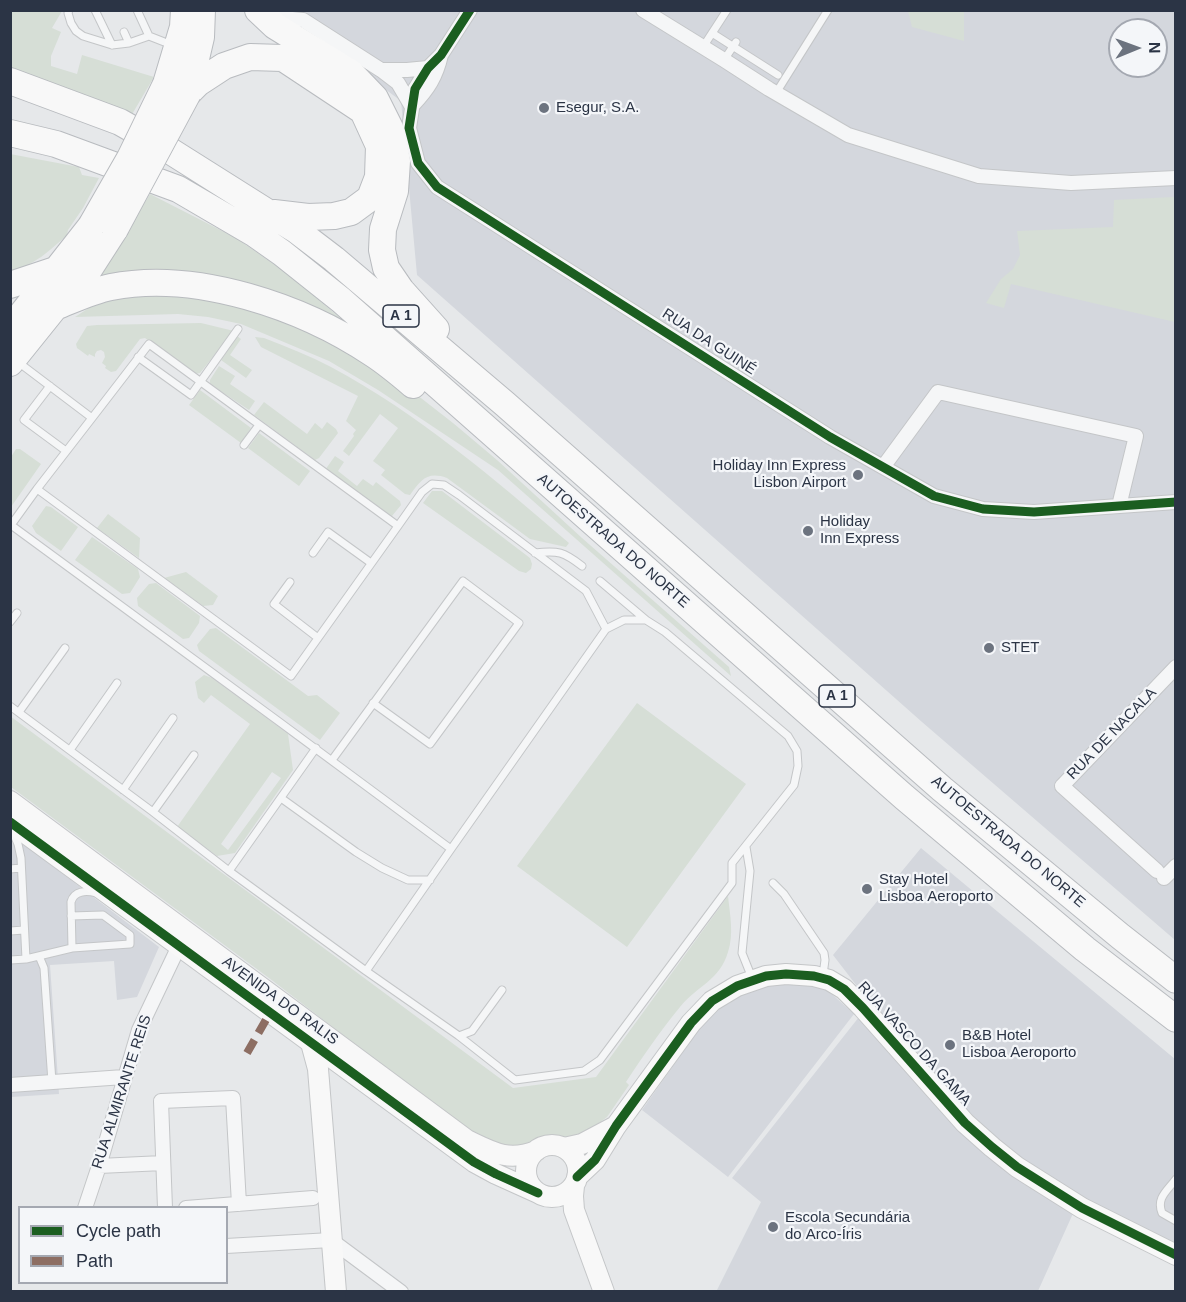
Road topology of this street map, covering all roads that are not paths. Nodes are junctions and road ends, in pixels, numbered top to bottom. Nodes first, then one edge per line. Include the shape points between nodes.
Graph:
1 (69, 10) edge
2 (95, 10) edge
3 (137, 10) edge
4 (170, 10) edge
5 (184, 10) edge
6 (202, 10) edge
7 (470, 10) edge
8 (644, 10) edge
9 (727, 10) edge
10 (828, 10) edge
11 (261, 13) edge
12 (124, 32) dead end
13 (712, 33) junction
14 (149, 36) junction
15 (129, 43) junction
16 (734, 44) junction
17 (112, 45) junction
18 (177, 47) junction
19 (703, 47) junction
20 (441, 55) junction
21 (724, 60) junction
22 (428, 68) junction
23 (381, 70) junction
24 (778, 75) dead end
25 (10, 81) edge
26 (177, 88) junction
27 (776, 93) junction
28 (412, 107) junction
29 (10, 133) edge
30 (1176, 178) edge
31 (267, 212) junction
32 (103, 228) junction
33 (55, 270) junction
34 (10, 285) edge
35 (55, 307) junction
36 (10, 328) edge
37 (238, 329) dead end
38 (138, 357) junction
39 (12, 360) edge
40 (201, 382) junction
41 (50, 386) junction
42 (191, 395) junction
43 (186, 402) dead end
44 (505, 404) junction
45 (92, 418) junction
46 (259, 425) junction
47 (482, 425) junction
48 (244, 446) dead end
49 (66, 451) junction
50 (883, 467) junction
51 (37, 489) junction
52 (1176, 502) edge
53 (1119, 506) junction
54 (11, 524) edge
55 (398, 526) junction
56 (313, 553) dead end
57 (535, 553) junction
58 (371, 564) junction
59 (582, 566) dead end
60 (600, 581) dead end
61 (290, 582) dead end
62 (17, 613) dead end
63 (646, 620) junction
64 (10, 622) edge
65 (606, 629) junction
66 (318, 638) junction
67 (65, 648) dead end
68 (1176, 667) edge
69 (117, 683) dead end
70 (373, 703) junction
71 (10, 706) edge
72 (19, 712) junction
73 (173, 718) dead end
74 (316, 748) junction
75 (70, 750) junction
76 (194, 755) dead end
77 (332, 760) junction
78 (123, 790) junction
79 (281, 798) junction
80 (10, 801) edge
81 (153, 812) junction
82 (10, 822) edge
83 (10, 827) edge
84 (746, 847) junction
85 (451, 849) junction
86 (1176, 866) edge
87 (21, 868) junction
88 (10, 869) edge
89 (229, 871) junction
90 (430, 880) junction
91 (773, 882) dead end
92 (120, 903) junction
93 (71, 916) junction
94 (24, 930) junction
95 (10, 931) edge
96 (179, 946) junction
97 (72, 948) junction
98 (39, 956) junction
99 (26, 959) junction
100 (10, 960) edge
101 (366, 971) junction
102 (823, 978) junction
103 (753, 980) junction
104 (1176, 980) edge
105 (502, 990) dead end
106 (1176, 1019) edge
107 (459, 1036) junction
108 (311, 1043) junction
109 (124, 1077) junction
110 (362, 1080) junction
111 (52, 1082) junction
112 (10, 1085) edge
113 (321, 1102) junction
114 (616, 1126) junction
115 (564, 1148) junction
116 (536, 1151) junction
117 (163, 1163) junction
118 (99, 1166) junction
119 (1176, 1179) edge
120 (576, 1181) junction
121 (538, 1193) junction
122 (313, 1198) dead end
123 (239, 1204) junction
124 (86, 1206) edge
125 (165, 1206) edge
126 (212, 1206) edge
127 (1176, 1221) edge
128 (331, 1239) junction
129 (228, 1246) edge
130 (1176, 1255) edge
131 (336, 1292) edge
132 (401, 1292) edge
133 (604, 1292) edge

1 - 17 lane via 76,31
2 - 17 lane
3 - 14 lane
4 - 18 highway
5 - 18 highway
6 - 26 highway via 201,37
7 - 20 street, RUA DA GUINÉ
8 - 19 street
9 - 13 lane
10 - 27 lane
11 - 23 street via 303,20
11 - 44 highway via 275,26 351,73 375,98 390,128 398,161 395,191 383,229 386,268 401,290
12 - 15 lane
13 - 16 lane
13 - 19 lane
14 - 15 lane
14 - 18 lane
15 - 17 lane
16 - 21 lane
16 - 24 lane
18 - 26 highway
19 - 21 street
20 - 22 street, RUA DA GUINÉ
20 - 28 street, RUA DA GUINÉ via 437,72
21 - 27 street
22 - 23 street
22 - 28 street, RUA DA GUINÉ via 415,89
23 - 28 street via 398,83
25 - 31 highway, AUTOESTRADA DO NORTE via 120,122
26 - 31 highway via 198,84 224,66 250,57 283,58 363,111 379,146 378,177 370,198 351,212 334,216
26 - 32 highway, bridge
27 - 30 street via 848,135 979,176 1071,183
28 - 50 street, RUA DA GUINÉ via 409,128 418,164 437,187
29 - 47 highway, AUTOESTRADA DO NORTE / A 1 via 56,144 178,189 238,224 314,278
31 - 44 highway, AUTOESTRADA DO NORTE / A 1 via 334,259
32 - 33 highway
32 - 35 highway via 88,271
33 - 34 highway
33 - 36 highway
35 - 39 highway
35 - 47 highway via 91,292 142,284 206,287 263,301 339,334 428,397
37 - 40 lane
38 - 40 lane via 148,344
38 - 42 lane
38 - 45 lane
39 - 41 lane
40 - 42 lane
40 - 46 lane
41 - 45 lane
41 - 49 lane via 24,420
42 - 43 lane
44 - 104 highway, AUTOESTRADA DO NORTE / A 1 via 942,789
45 - 49 lane
46 - 48 lane
46 - 55 lane
47 - 106 highway, AUTOESTRADA DO NORTE / A 1 via 904,797 1084,949
49 - 51 lane
50 - 53 street, RUA DA GUINÉ via 934,496 983,509 1035,512
50 - 53 street via 938,392 1136,436
51 - 54 lane
51 - 66 lane via 291,676
52 - 53 street, RUA DA GUINÉ
54 - 74 lane
55 - 57 lane via 422,492 432,484 444,485
55 - 58 lane
56 - 58 lane via 328,532
57 - 59 lane via 552,551 567,555
57 - 65 lane via 586,591
58 - 66 lane
60 - 63 lane
61 - 66 lane via 274,604
62 - 64 lane
63 - 65 lane via 624,620
63 - 84 lane via 788,736 797,751 794,785
65 - 85 lane
67 - 72 lane
68 - 86 street, RUA DE NACALA via 1062,786 1160,875
69 - 75 lane
70 - 70 lane via 462,581 519,623 430,744
70 - 77 lane
71 - 72 lane
72 - 75 lane
73 - 78 lane
74 - 77 lane
74 - 79 lane
75 - 78 lane
76 - 81 lane
77 - 85 lane
78 - 81 lane
79 - 89 lane
79 - 90 lane via 382,868 408,880
80 - 116 street, AVENIDA DO RALIS via 467,1140 512,1157
81 - 89 lane
82 - 92 street, AVENIDA DO RALIS
83 - 87 lane via 18,844
84 - 103 lane via 750,871 742,952
84 - 107 lane via 732,863 732,883 600,1060 584,1071 515,1080
85 - 90 lane
87 - 88 lane
87 - 94 lane
89 - 101 lane
90 - 101 lane
91 - 102 lane via 824,953
92 - 93 lane via 86,891 72,897
92 - 96 street, AVENIDA DO RALIS
93 - 97 lane
93 - 97 lane via 103,915 130,935 130,944
94 - 95 lane
94 - 99 lane
96 - 108 street, AVENIDA DO RALIS
96 - 109 street, RUA ALMIRANTE REIS via 139,1030
97 - 98 lane
98 - 99 lane
98 - 111 lane via 44,968
99 - 100 lane
101 - 107 lane
102 - 103 street, RUA VASCO DA GAMA via 786,974
102 - 130 street, RUA VASCO DA GAMA via 844,989 964,1123 1017,1167 1082,1208
103 - 114 street, RUA VASCO DA GAMA via 724,992 699,1014
105 - 107 lane via 472,1031
108 - 110 street, AVENIDA DO RALIS
108 - 113 street
109 - 111 street
109 - 118 street, RUA ALMIRANTE REIS
110 - 113 street via 338,1081 326,1091
110 - 121 street, AVENIDA DO RALIS via 474,1162
111 - 112 street
113 - 128 street
114 - 115 street, RUA VASCO DA GAMA via 582,1144
114 - 120 street, RUA VASCO DA GAMA via 596,1160
115 - 116 street via 545,1146
115 - 120 street via 577,1163
116 - 121 street via 526,1173
117 - 118 street
117 - 123 street via 161,1101 233,1098
117 - 125 street
118 - 124 street, RUA ALMIRANTE REIS
119 - 127 lane via 1159,1203 1162,1213
120 - 121 street via 567,1193 557,1197
120 - 133 street via 574,1210
122 - 123 street
123 - 126 street
128 - 129 street
128 - 131 street
128 - 132 street

